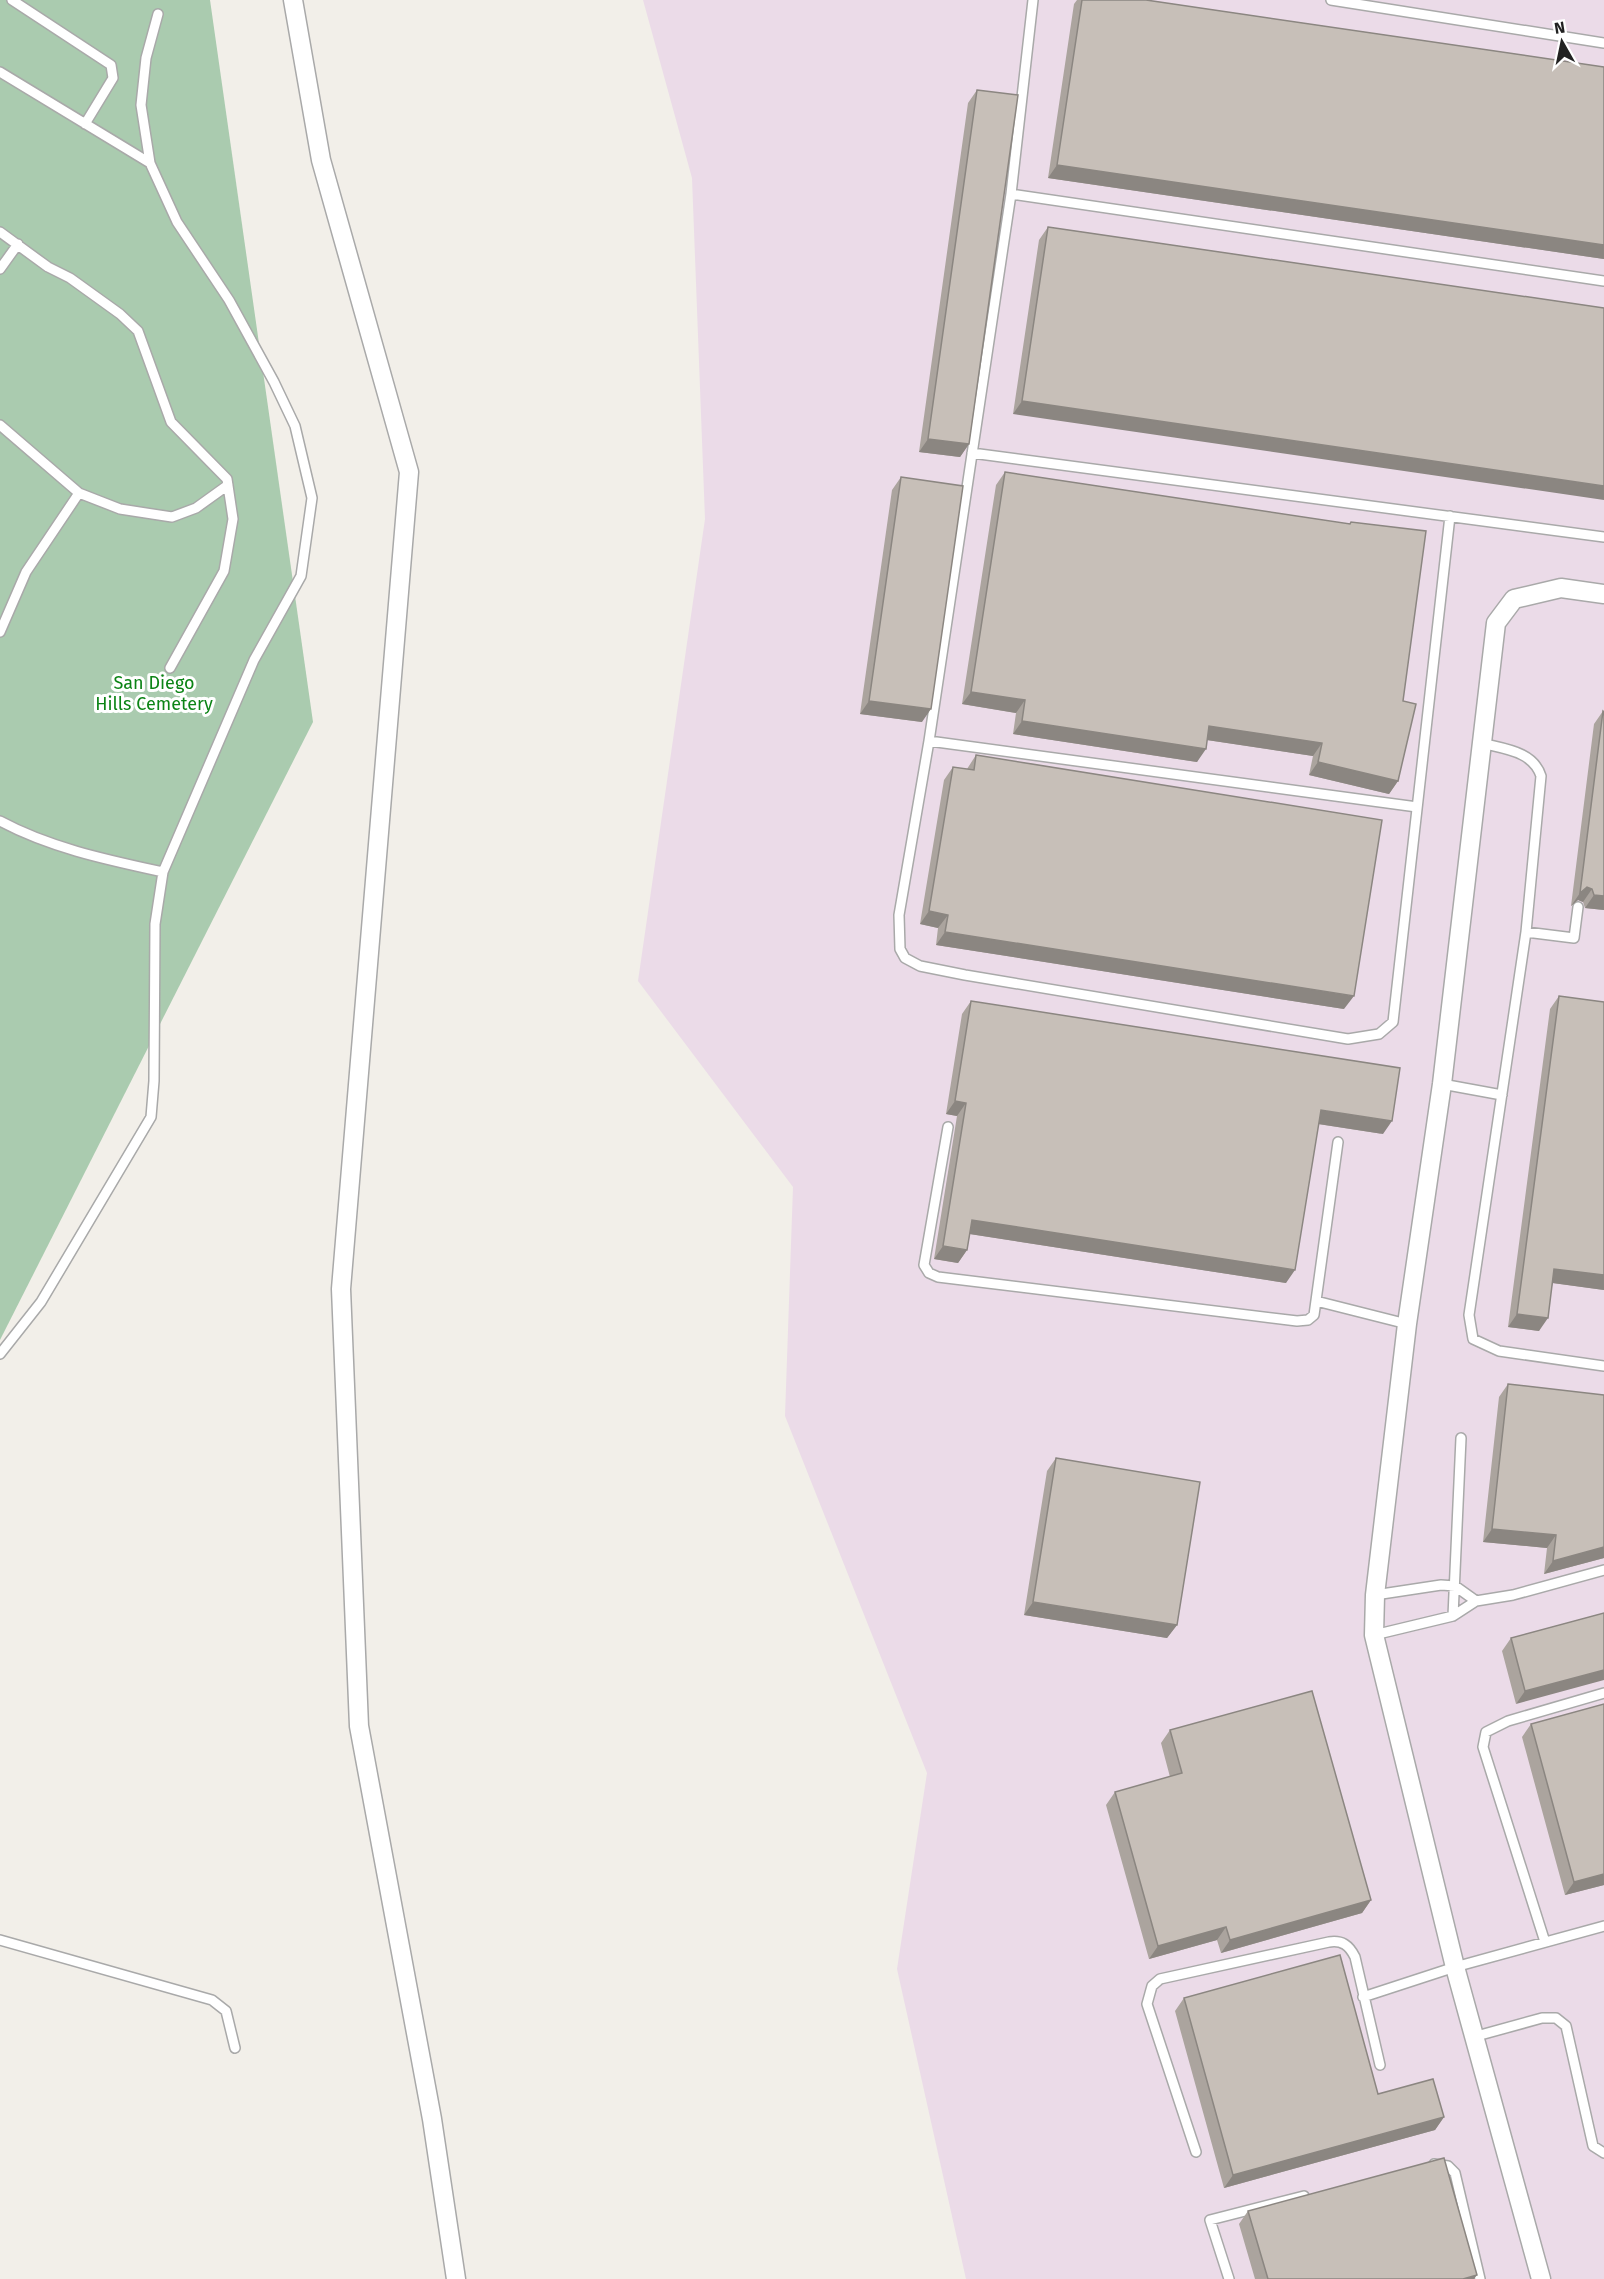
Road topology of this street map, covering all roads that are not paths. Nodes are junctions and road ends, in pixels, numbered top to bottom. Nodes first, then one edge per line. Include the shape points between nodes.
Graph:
1 (12, 0) edge
2 (292, 0) edge
3 (1033, 0) edge
4 (1331, 0) edge
5 (158, 14) dead end
6 (1604, 43) edge
7 (0, 72) edge
8 (85, 124) junction
9 (150, 163) junction
10 (1011, 194) junction
11 (0, 232) edge
12 (18, 244) junction
13 (0, 269) edge
14 (1604, 281) edge
15 (0, 425) edge
16 (972, 453) junction
17 (228, 485) junction
18 (79, 493) junction
19 (1449, 516) junction
20 (1604, 537) edge
21 (1604, 594) edge
22 (0, 632) edge
23 (170, 668) dead end
24 (929, 741) junction
25 (1481, 743) junction
26 (1417, 807) junction
27 (0, 821) edge
28 (163, 872) junction
29 (1578, 907) edge
30 (1526, 932) junction
31 (1442, 1084) junction
32 (1502, 1095) junction
33 (948, 1127) dead end
34 (1338, 1142) dead end
35 (1316, 1301) junction
36 (1407, 1324) junction
37 (0, 1354) edge
38 (1604, 1366) edge
39 (1461, 1438) dead end
40 (1604, 1570) edge
41 (1455, 1586) junction
42 (1375, 1595) junction
43 (1476, 1600) junction
44 (1453, 1616) junction
45 (1374, 1635) junction
46 (1604, 1693) edge
47 (1604, 1926) edge
48 (0, 1940) edge
49 (1545, 1942) junction
50 (1455, 1967) junction
51 (1363, 1997) junction
52 (1473, 2037) junction
53 (235, 2048) dead end
54 (1380, 2065) dead end
55 (1196, 2152) dead end
56 (1604, 2153) edge
57 (1418, 2168) edge
58 (1314, 2194) edge
59 (456, 2279) edge
60 (1228, 2279) edge
61 (1480, 2279) edge
62 (1540, 2279) edge

1 - 8 lane via 111,65 113,78
2 - 59 street via 321,160 409,472 341,1289 359,1726 432,2119
3 - 10 lane
4 - 6 lane
5 - 9 lane via 146,58 141,105
7 - 8 lane
8 - 9 lane
9 - 28 lane via 177,222 229,300 274,382 295,426 312,498 301,576 254,660
10 - 14 lane
10 - 16 lane
11 - 12 lane
12 - 13 lane
12 - 17 lane via 112,308 138,331 171,422 214,464
15 - 18 lane
16 - 19 lane
16 - 24 lane
17 - 18 lane via 196,508 172,517 120,509
17 - 23 lane via 233,519 224,571
18 - 22 lane via 26,572
19 - 20 lane
19 - 26 lane
21 - 25 street via 1561,588 1514,599 1496,624
24 - 26 lane
24 - 26 lane via 899,915 900,949 905,958 920,966 965,975 1348,1039 1379,1034 1393,1023
25 - 30 lane via 1526,756 1541,776
25 - 31 street
27 - 28 lane via 23,834 104,860
28 - 37 lane via 156,924 151,1117 41,1302
29 - 30 lane via 1574,938
30 - 32 lane
31 - 32 lane
31 - 36 street
32 - 38 lane via 1469,1315 1473,1339 1499,1350
33 - 35 lane via 924,1265 929,1273 1297,1321 1313,1316
34 - 35 lane
35 - 36 lane
36 - 42 street
39 - 41 lane
40 - 43 lane via 1513,1595
41 - 42 lane
41 - 43 lane
41 - 44 lane
42 - 45 street
43 - 44 lane
44 - 45 lane
45 - 50 street
46 - 49 lane via 1508,1721 1486,1732 1483,1747
47 - 49 lane
48 - 53 lane via 212,2000 226,2011
49 - 50 lane
50 - 51 lane
50 - 52 street
51 - 54 lane
51 - 55 lane via 1351,1948 1337,1941 1155,1982 1147,2004
52 - 56 lane via 1542,2018 1556,2018 1566,2026 1593,2146
52 - 62 street
57 - 61 lane via 1441,2164 1455,2173
58 - 60 lane via 1210,2220

